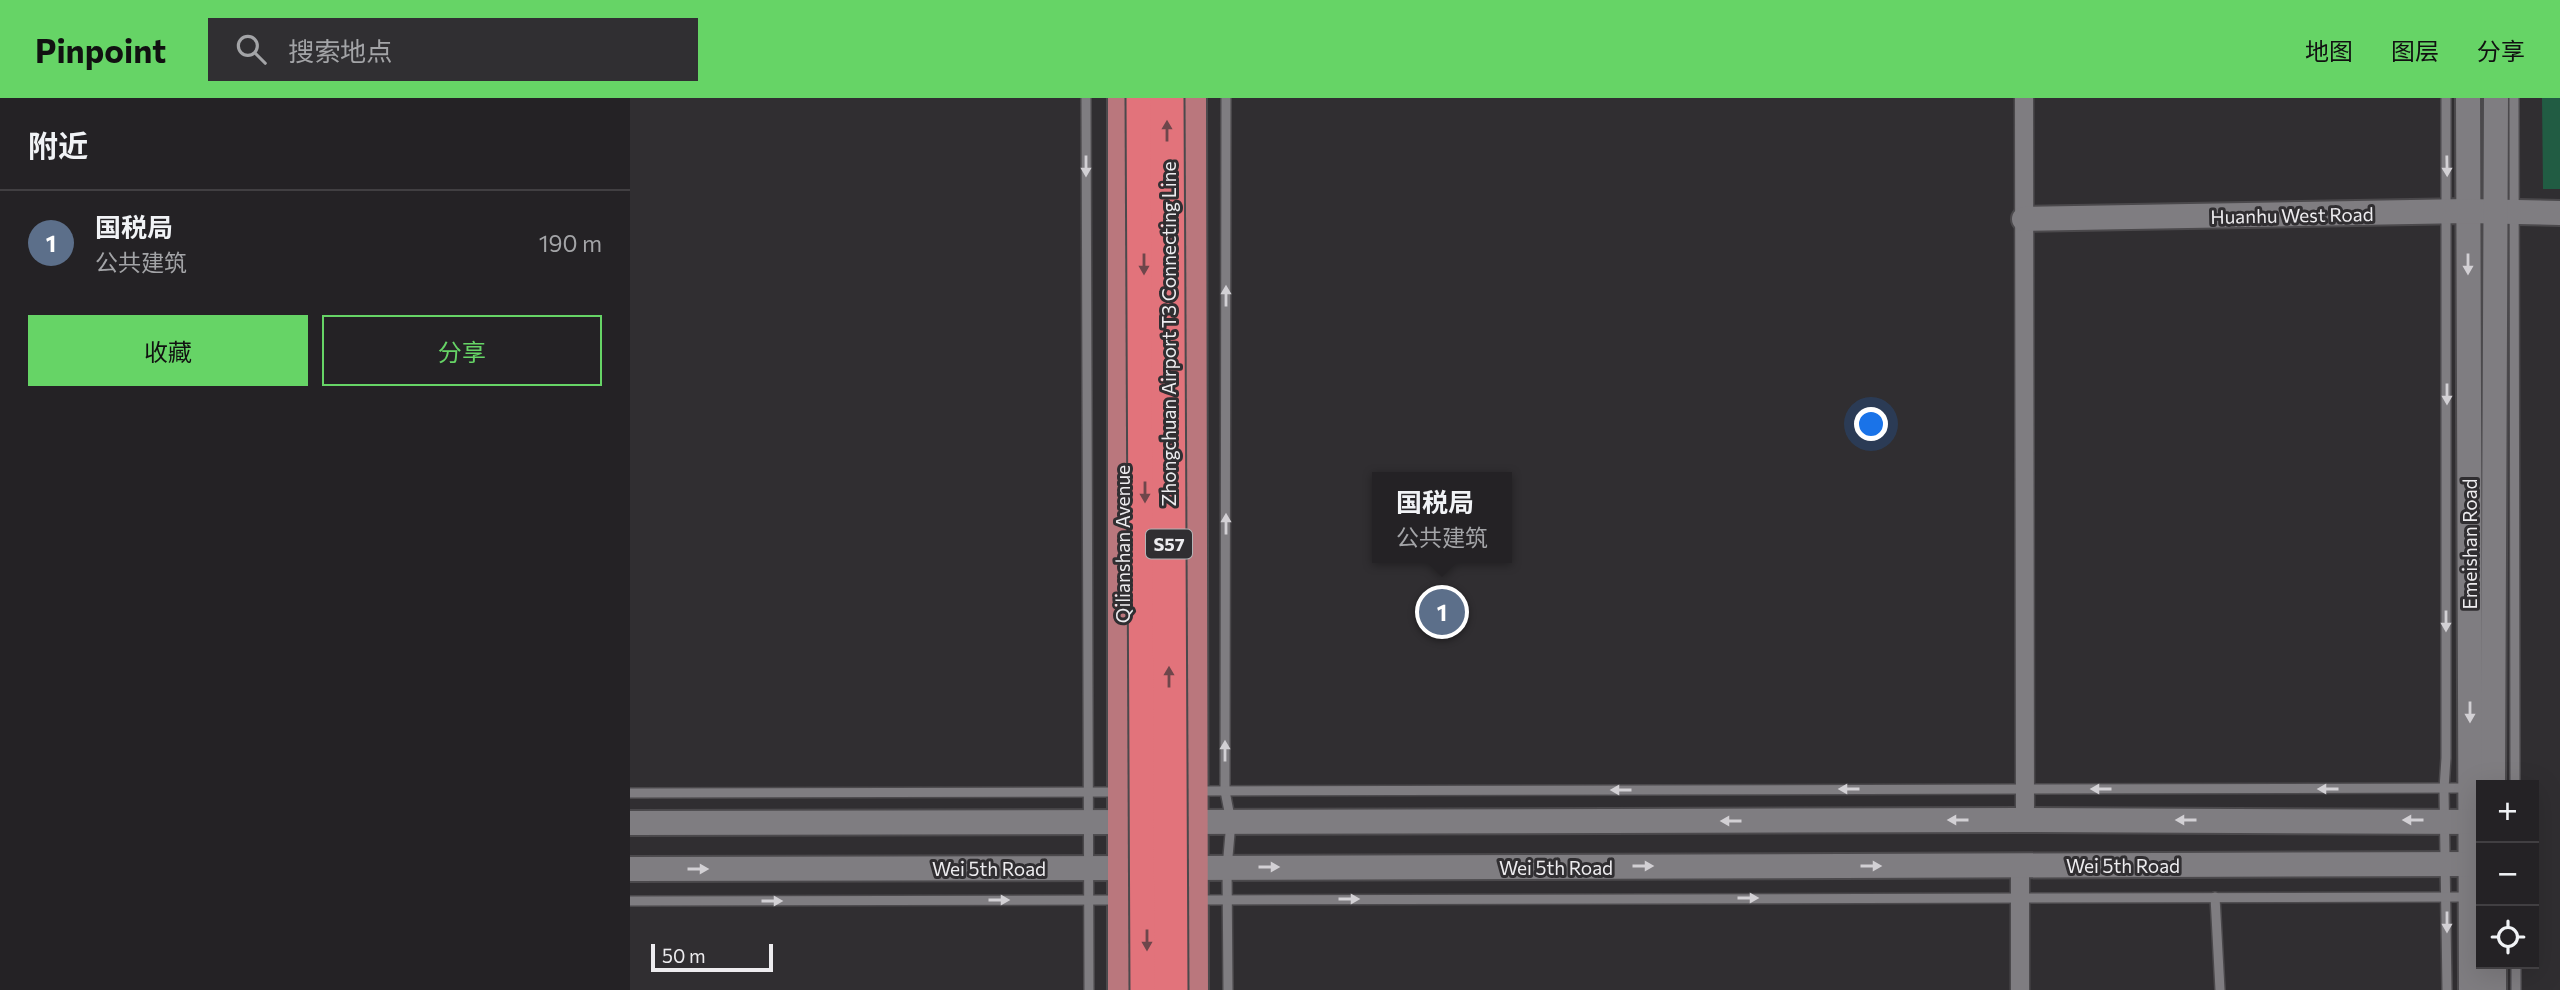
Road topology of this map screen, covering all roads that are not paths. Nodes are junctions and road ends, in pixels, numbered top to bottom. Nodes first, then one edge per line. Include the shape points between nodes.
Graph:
1 (1086, 98) edge
2 (1122, 98) edge
3 (1143, 98) edge
4 (1167, 98) edge
5 (1192, 98) edge
6 (1226, 98) edge
7 (2024, 98) edge
8 (2446, 98) edge
9 (2468, 98) edge
10 (2496, 98) edge
11 (2514, 98) edge
12 (2457, 211) junction
13 (2505, 213) junction
14 (2560, 214) edge
15 (2024, 219) junction
16 (2482, 780) edge
17 (2482, 780) edge
18 (2515, 780) edge
19 (2476, 786) edge
20 (2025, 789) junction
21 (2444, 789) junction
22 (1194, 791) junction
23 (1225, 791) junction
24 (1088, 792) junction
25 (1121, 792) junction
26 (630, 793) edge
27 (2025, 820) junction
28 (2444, 820) junction
29 (1088, 822) junction
30 (1121, 822) junction
31 (1194, 822) junction
32 (1231, 822) junction
33 (2476, 822) edge
34 (630, 823) edge
35 (2476, 864) edge
36 (2020, 865) junction
37 (2444, 866) junction
38 (1227, 867) junction
39 (1088, 868) junction
40 (1121, 868) junction
41 (1194, 868) junction
42 (630, 869) edge
43 (2020, 897) junction
44 (2215, 897) junction
45 (2459, 897) junction
46 (1088, 900) junction
47 (1121, 900) junction
48 (1194, 900) junction
49 (1227, 900) junction
50 (630, 901) edge
51 (2494, 969) edge
52 (2516, 969) edge
53 (1089, 990) edge
54 (1122, 990) edge
55 (1147, 990) edge
56 (1171, 990) edge
57 (1194, 990) edge
58 (1228, 990) edge
59 (2020, 990) edge
60 (2220, 990) edge
61 (2447, 990) edge
62 (2471, 990) edge
63 (2494, 990) edge
64 (2516, 990) edge

1 -> 24 lane
2 - 25 main road, Qilianshan Avenue
3 -> 55 highway, Zhongchuan Airport T3 Connecting Line / S57, bridge
56 -> 4 highway, Zhongchuan Airport T3 Connecting Line / S57, bridge
5 - 22 main road
23 -> 6 lane
7 - 15 street
8 -> 12 lane
9 - 12 street, Emeishan Road
10 - 13 street, Emeishan Road
11 - 13 lane
12 - 13 street, Huanhu West Road
12 - 15 street, Huanhu West Road
12 -> 16 street, Emeishan Road
12 -> 21 lane
13 - 14 street, Huanhu West Road
13 - 17 street, Emeishan Road
13 - 18 lane
15 - 20 street
19 - 21 lane
21 -> 20 lane
20 -> 23 lane
20 - 27 street
21 - 28 lane
22 - 23 lane
22 - 25 lane
22 - 31 main road
23 - 32 lane
24 - 25 lane
24 - 26 lane
24 - 29 lane
25 - 30 main road, Qilianshan Avenue
28 -> 27 street
27 -> 32 street
28 - 33 street
28 - 37 lane
29 - 30 street
29 - 34 street
29 - 39 lane
30 - 31 street
30 - 40 main road, Qilianshan Avenue
31 - 32 street
31 - 41 main road
32 - 38 lane
35 - 37 street, Wei 5th Road
35 - 45 street, Emeishan Road
36 - 37 street, Wei 5th Road
38 -> 36 street, Wei 5th Road
36 - 43 street
37 - 45 lane
38 - 41 street, Wei 5th Road
38 - 49 lane
39 - 40 street, Wei 5th Road
42 -> 39 street, Wei 5th Road
39 - 46 lane
40 - 41 street, Wei 5th Road
40 - 47 main road, Qilianshan Avenue
41 - 48 main road
43 - 44 lane
49 -> 43 lane
43 - 59 street
44 - 45 lane
44 - 60 lane
45 -> 61 lane
45 - 62 street, Emeishan Road
46 - 47 lane
50 -> 46 lane
46 - 53 lane
47 - 48 lane
47 - 54 main road, Qilianshan Avenue
48 - 49 lane
48 - 57 main road
49 - 58 lane
51 - 63 street
52 - 64 lane

